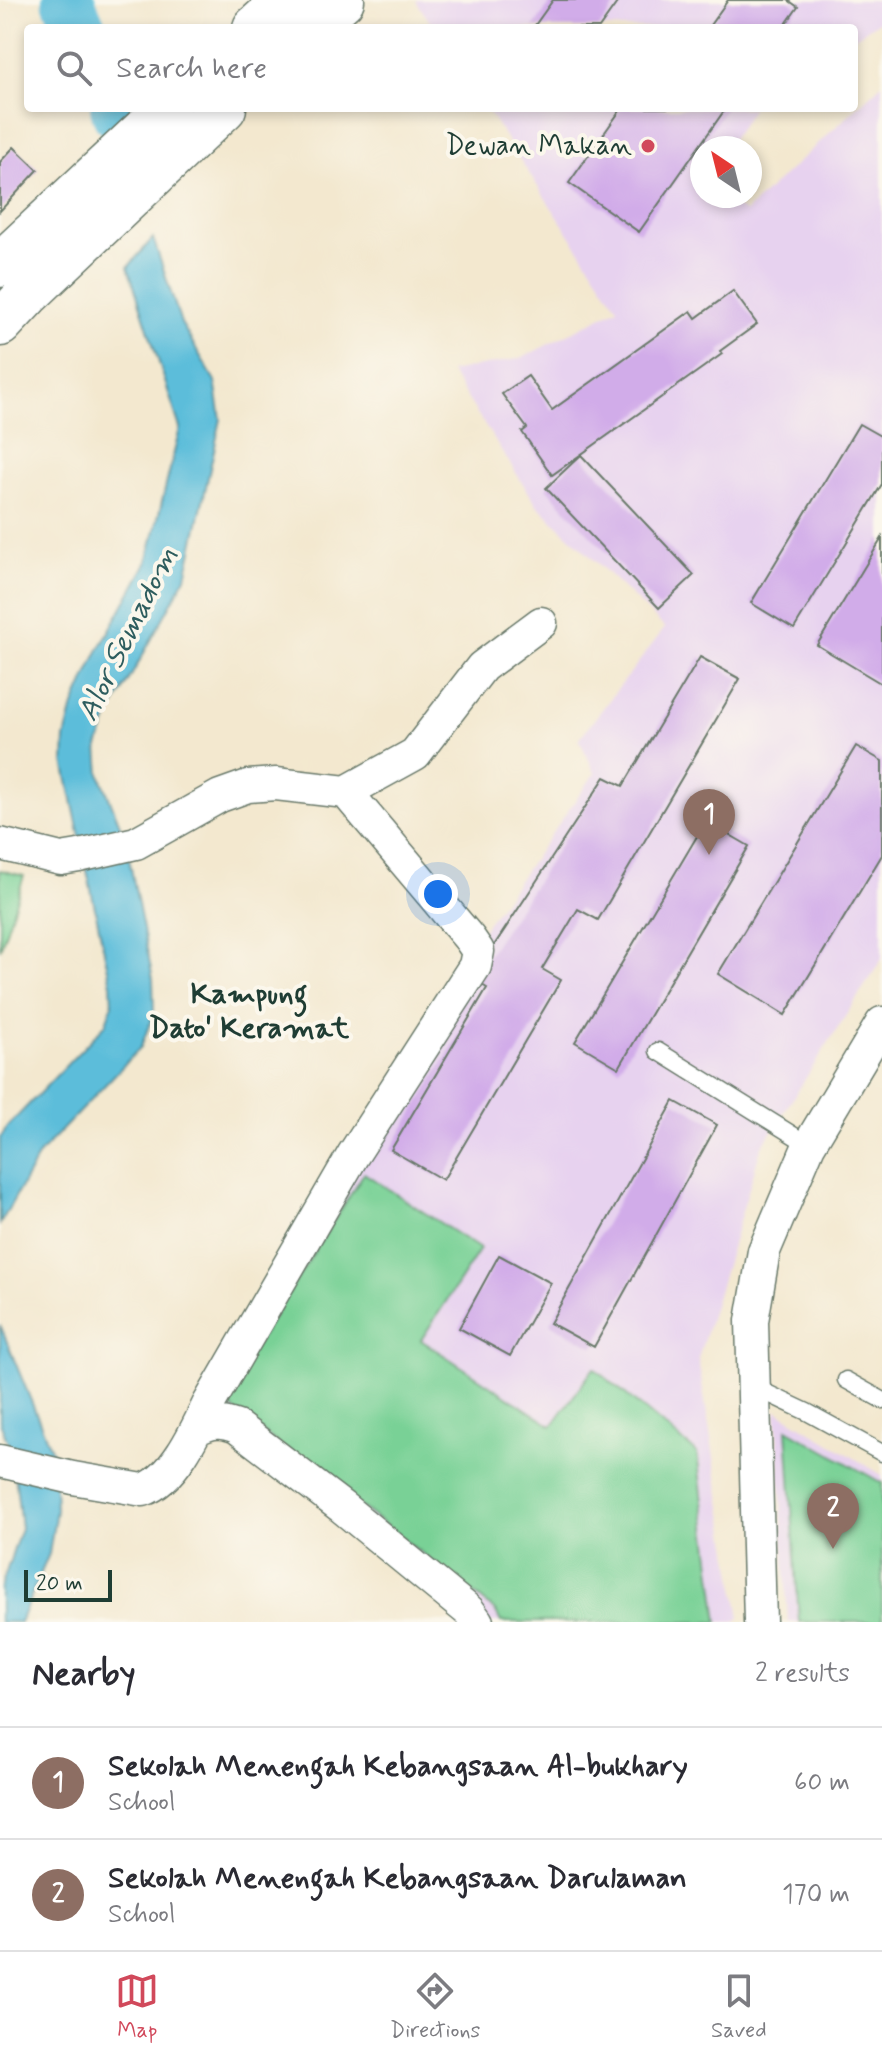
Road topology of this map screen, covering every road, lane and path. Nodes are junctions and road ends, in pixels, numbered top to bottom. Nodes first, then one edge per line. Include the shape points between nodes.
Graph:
1 (342, 0) edge
2 (281, 13) edge
3 (164, 112) edge
4 (220, 112) edge
5 (0, 265) edge
6 (0, 324) edge
7 (541, 623) dead end
8 (346, 792) junction
9 (0, 844) edge
10 (882, 1023) edge
11 (658, 1051) dead end
12 (809, 1145) junction
13 (846, 1380) dead end
14 (752, 1386) junction
15 (882, 1400) edge
16 (197, 1429) junction
17 (882, 1453) edge
18 (4, 1462) edge
19 (758, 1621) edge
20 (477, 1622) edge

1 - 2 main road
3 - 5 main road
4 - 6 main road
7 - 8 street via 482,667 415,754
8 - 9 street via 248,786 136,843 61,859
8 - 16 street via 469,938 478,951 475,966 353,1155
10 - 12 street
11 - 12 lane
12 - 14 street via 764,1251 752,1321
13 - 15 lane
14 - 17 lane
14 - 19 street
16 - 18 street via 166,1476 143,1490
16 - 20 street via 210,1422 237,1427 342,1507

